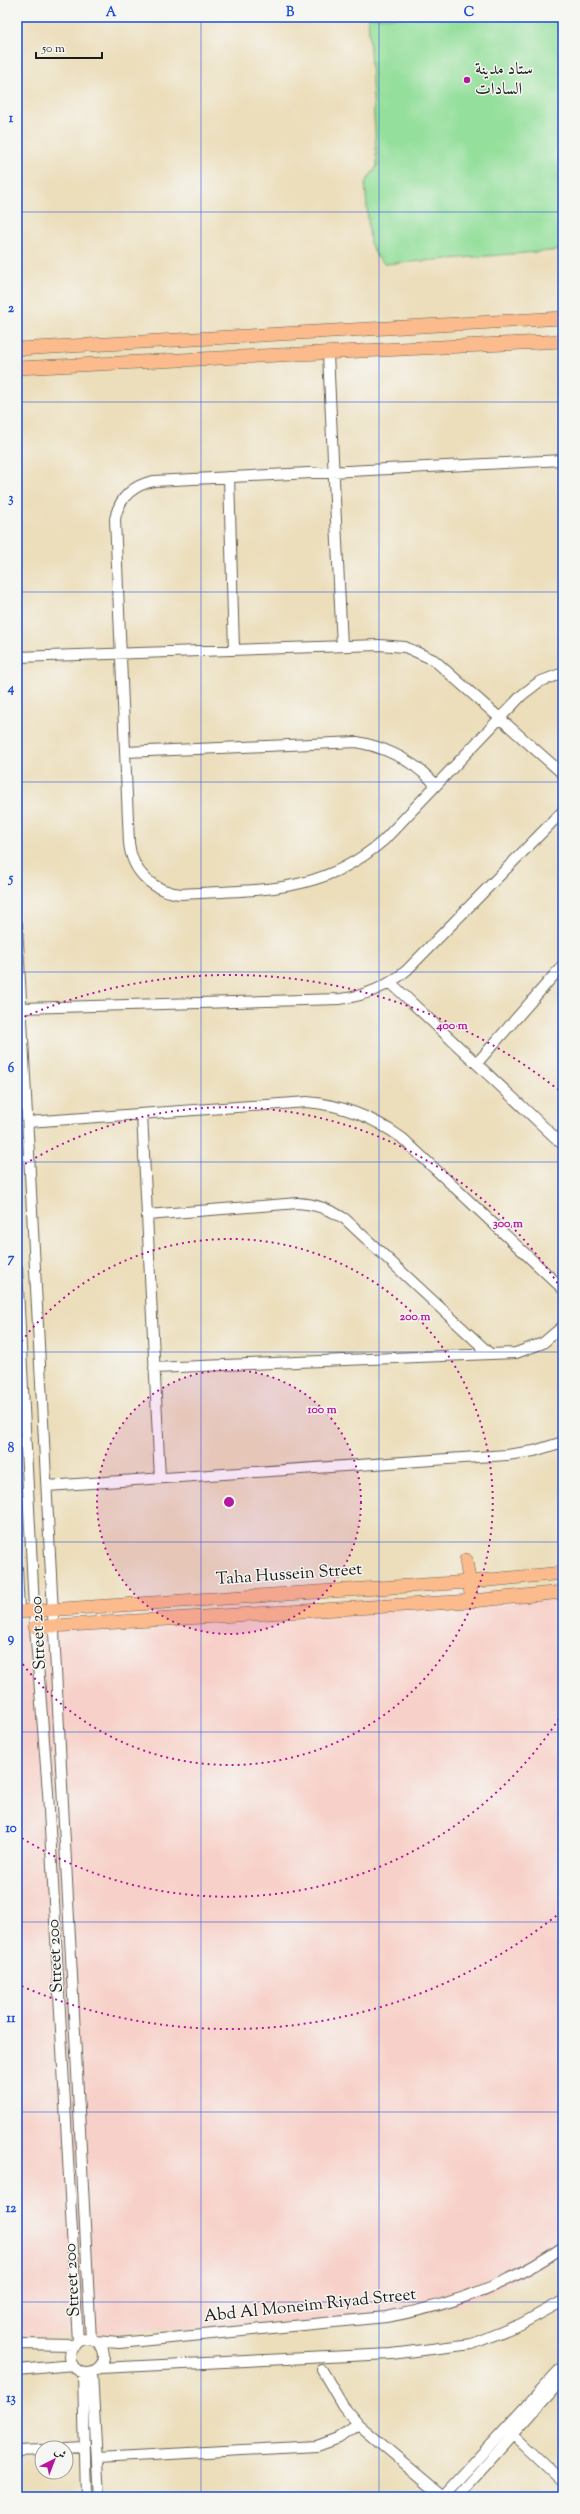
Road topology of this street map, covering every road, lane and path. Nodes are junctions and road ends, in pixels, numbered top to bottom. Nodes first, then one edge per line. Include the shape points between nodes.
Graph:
1 (563, 318) edge
2 (563, 341) edge
3 (17, 349) edge
4 (328, 354) junction
5 (17, 368) edge
6 (563, 460) edge
7 (334, 472) junction
8 (229, 477) junction
9 (342, 646) junction
10 (234, 650) junction
11 (121, 654) junction
12 (17, 657) edge
13 (563, 674) edge
14 (499, 717) junction
15 (125, 752) junction
16 (563, 774) edge
17 (436, 786) junction
18 (563, 811) edge
19 (17, 924) edge
20 (563, 965) edge
21 (391, 983) junction
22 (22, 1008) junction
23 (476, 1064) junction
24 (142, 1114) junction
25 (28, 1122) junction
26 (563, 1145) edge
27 (146, 1215) junction
28 (17, 1269) edge
29 (563, 1289) edge
30 (563, 1326) edge
31 (490, 1354) junction
32 (154, 1368) junction
33 (563, 1442) edge
34 (160, 1478) junction
35 (47, 1486) junction
36 (466, 1560) dead end
37 (17, 1568) edge
38 (563, 1573) edge
39 (469, 1582) junction
40 (563, 1592) edge
41 (472, 1601) junction
42 (54, 1610) junction
43 (34, 1611) junction
44 (18, 1612) edge
45 (54, 1626) junction
46 (35, 1627) junction
47 (563, 2247) edge
48 (563, 2301) edge
49 (93, 2341) junction
50 (76, 2343) junction
51 (17, 2344) edge
52 (72, 2366) junction
53 (563, 2366) edge
54 (17, 2370) edge
55 (322, 2370) dead end
56 (92, 2371) junction
57 (563, 2379) edge
58 (358, 2424) junction
59 (505, 2428) junction
60 (513, 2435) junction
61 (83, 2447) junction
62 (74, 2448) edge
63 (34, 2450) edge
64 (17, 2451) edge
65 (97, 2458) junction
66 (563, 2482) edge
67 (442, 2496) edge
68 (86, 2497) edge
69 (99, 2497) edge
70 (457, 2497) edge

1 - 3 main road
2 - 4 main road
4 - 5 main road
4 - 7 street
6 - 7 street
7 - 8 street
7 - 9 street
8 - 10 street
8 - 11 street via 147,482 135,487 121,501 115,519
9 - 10 street
9 - 14 street via 396,645 425,654
10 - 11 street
11 - 12 street
11 - 15 street
13 - 14 street via 530,688
14 - 16 street
14 - 17 street
15 - 17 street via 357,742 401,756 420,769
15 - 17 street via 132,857 138,870 148,881 174,894 282,888 325,877 373,849
18 - 21 street via 407,970
19 - 22 street, Street 200
20 - 23 street
21 - 22 street via 362,996 340,999
21 - 23 street
22 - 25 street, Street 200
23 - 26 street
24 - 25 street
24 - 27 street
24 - 29 street via 307,1102 335,1106 362,1115 402,1138
25 - 35 street, Street 200
27 - 31 street via 298,1203 323,1207 345,1219
27 - 32 street
28 - 43 street, Street 200
30 - 31 street via 550,1338 530,1349 516,1353
31 - 32 street
32 - 34 street
33 - 34 street via 534,1451 507,1455
34 - 35 street
35 - 42 street, Street 200
36 - 39 main road
37 - 44 street
38 - 39 main road, Taha Hussein Street
39 - 41 main road
39 - 42 main road, Taha Hussein Street
40 - 41 main road
41 - 45 main road
42 - 43 main road, Taha Hussein Street
42 - 45 street, Street 200
43 - 44 main road, Taha Hussein Street
43 - 46 street, Street 200
45 - 46 main road
45 - 49 street, Street 200
46 - 50 street, Street 200 via 48,1792
47 - 49 street, Abd Al Moneim Riyad Street via 525,2272 498,2285 471,2296 415,2312 119,2343
48 - 56 street via 522,2324 472,2344 391,2354
49 - 50 street
49 - 56 street via 103,2352 104,2360
50 - 51 street
50 - 52 street via 70,2352
52 - 54 street
52 - 56 street
53 - 59 street
55 - 58 street via 343,2406
56 - 61 street
56 - 65 street
57 - 60 street
58 - 65 street via 339,2438 317,2446
58 - 67 street
59 - 60 street
59 - 67 street
60 - 66 street
60 - 70 street
61 - 62 street
61 - 68 street
63 - 64 street
65 - 69 street

